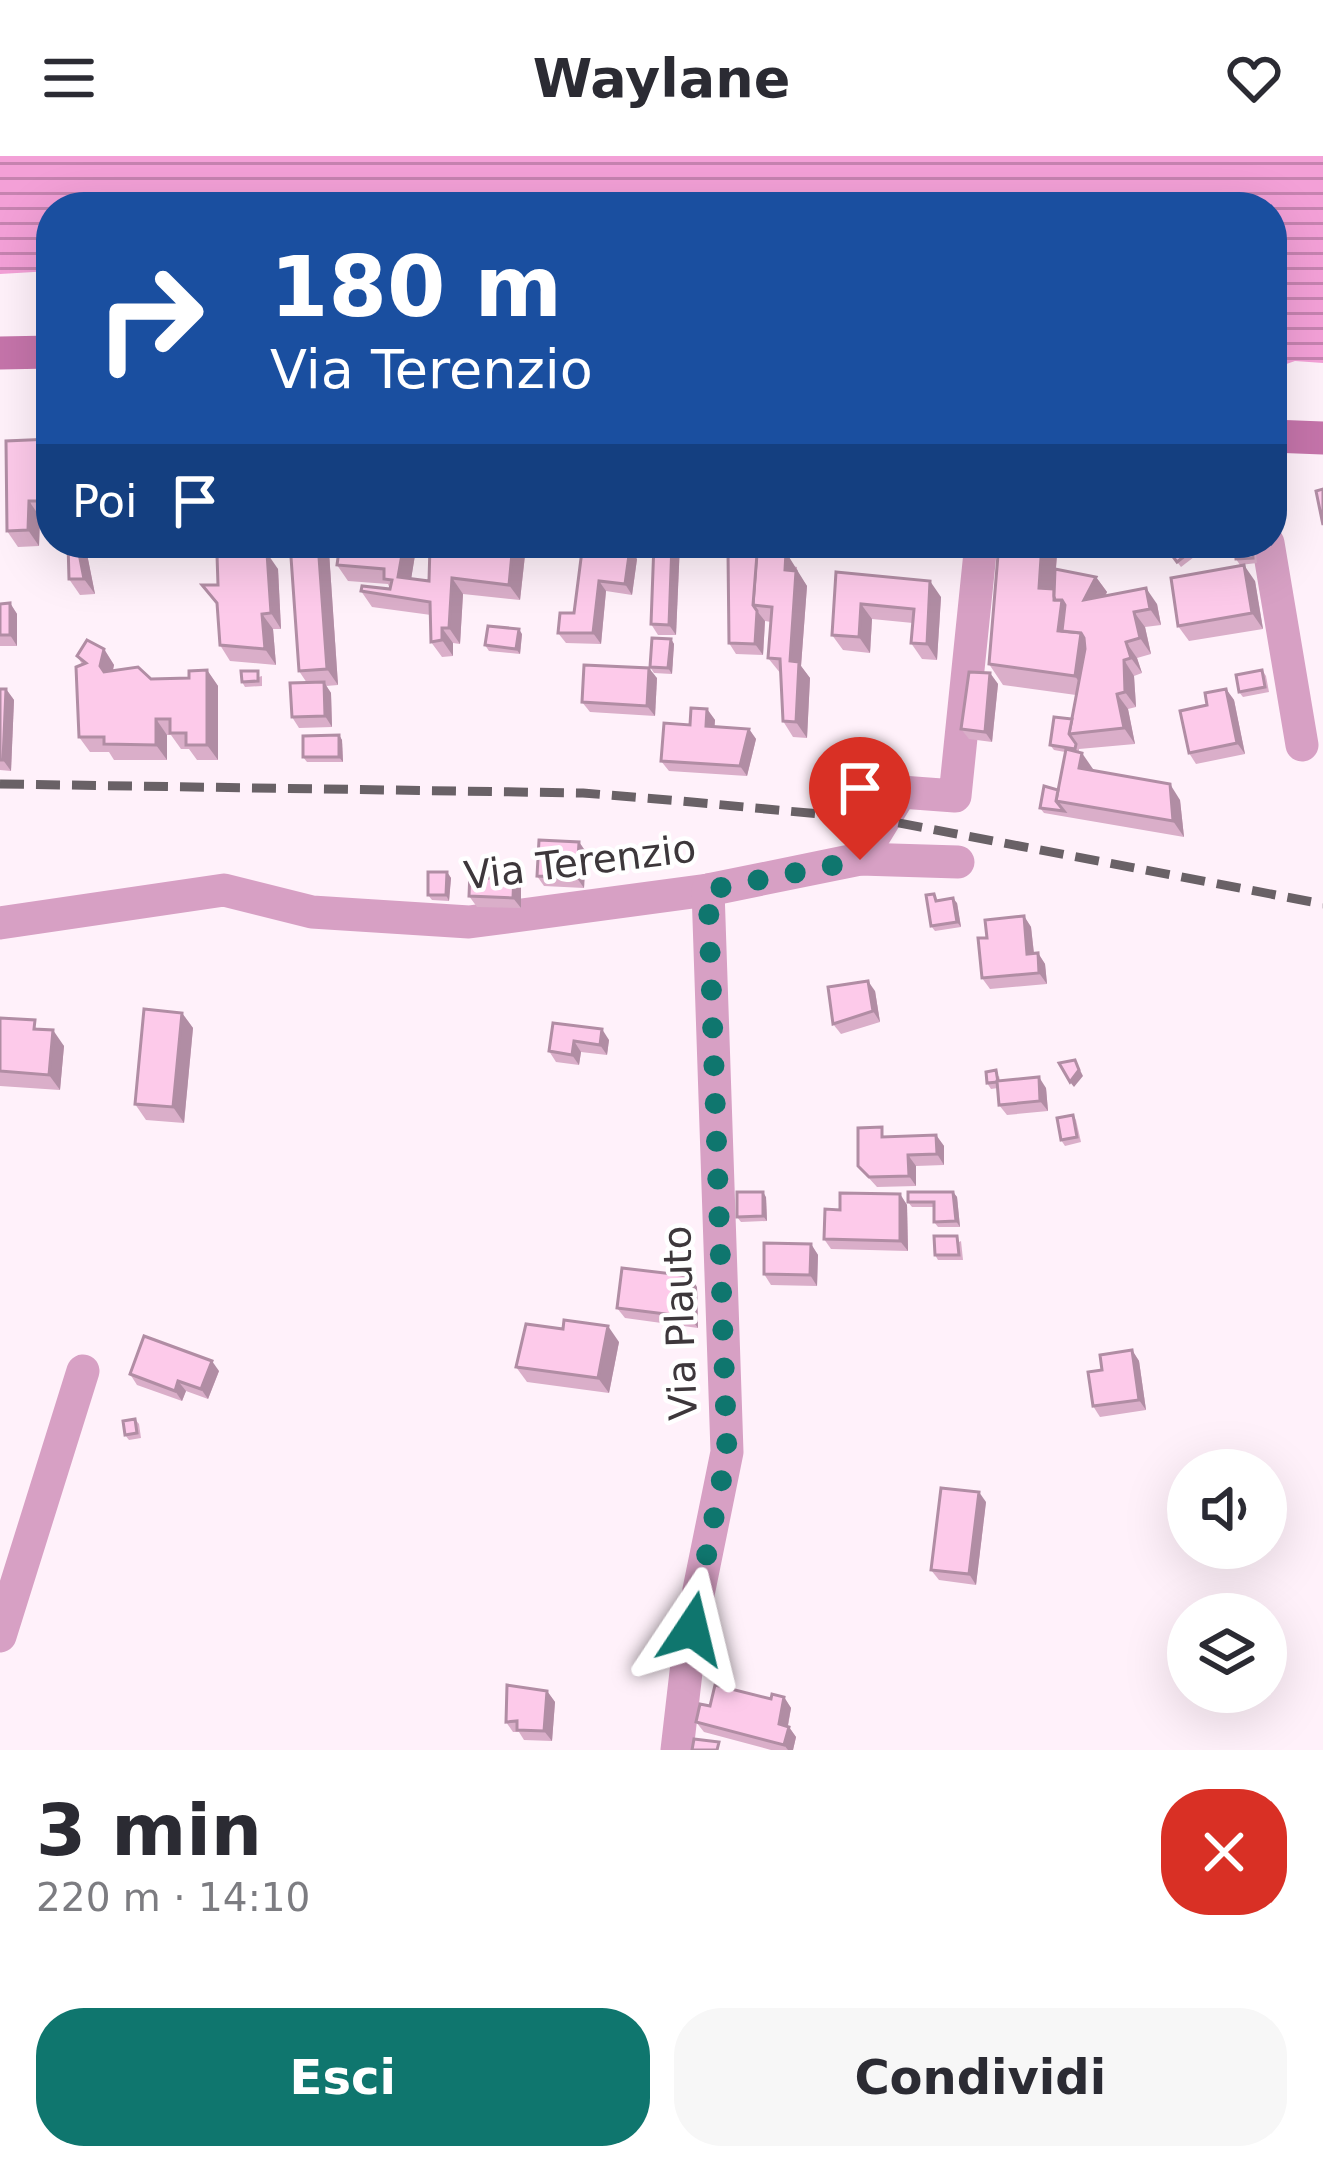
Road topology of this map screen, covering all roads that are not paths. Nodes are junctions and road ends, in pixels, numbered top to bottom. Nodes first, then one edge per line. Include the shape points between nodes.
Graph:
1 (36, 352) edge
2 (0, 353) edge
3 (1287, 437) edge
4 (1323, 438) edge
5 (979, 558) edge
6 (1270, 558) edge
7 (1301, 745) dead end
8 (860, 860) junction
9 (958, 862) dead end
10 (708, 890) junction
11 (0, 923) edge
12 (83, 1371) dead end
13 (0, 1636) edge
14 (677, 1750) edge

1 - 2 main road
3 - 4 main road
5 - 8 street via 955,796 901,792
6 - 7 street
8 - 9 street, Via Terenzio
8 - 10 street, Via Terenzio
10 - 11 street, Via Terenzio via 469,922 312,912 224,890
10 - 14 street, Via Plauto via 727,1452
12 - 13 street

